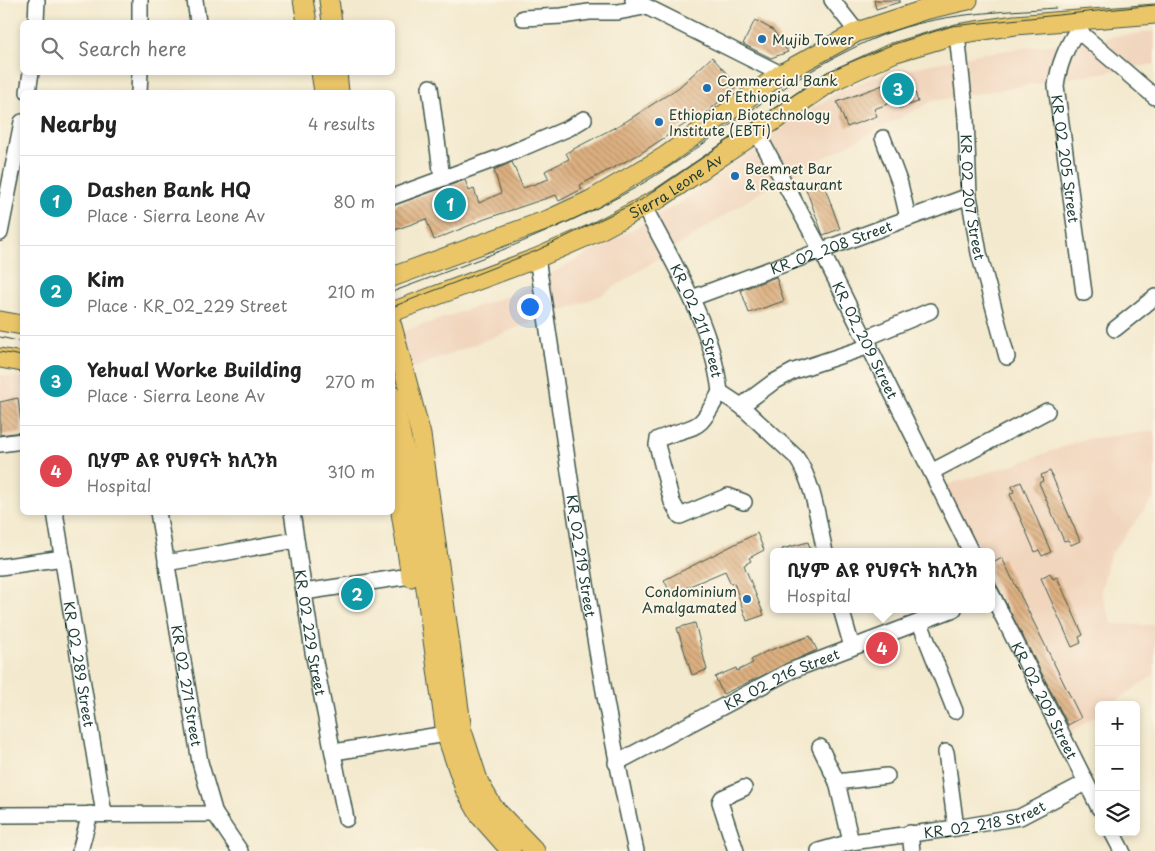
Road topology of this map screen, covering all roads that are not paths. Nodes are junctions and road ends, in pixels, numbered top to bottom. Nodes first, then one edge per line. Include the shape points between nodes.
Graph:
1 (37, 0) edge
2 (140, 0) edge
3 (195, 0) edge
4 (303, 0) edge
5 (312, 0) edge
6 (329, 0) edge
7 (339, 0) edge
8 (832, 0) edge
9 (968, 0) edge
10 (639, 3) edge
11 (1155, 14) edge
12 (523, 18) dead end
13 (36, 20) edge
14 (140, 20) edge
15 (198, 20) edge
16 (307, 20) edge
17 (316, 20) edge
18 (332, 20) edge
19 (341, 20) edge
20 (1076, 24) junction
21 (857, 32) junction
22 (957, 34) junction
23 (781, 74) junction
24 (31, 75) edge
25 (140, 75) edge
26 (312, 75) edge
27 (321, 75) edge
28 (337, 75) edge
29 (346, 75) edge
30 (430, 87) dead end
31 (28, 90) edge
32 (139, 90) edge
33 (315, 90) edge
34 (324, 90) edge
35 (339, 90) edge
36 (349, 90) edge
37 (1155, 97) edge
38 (584, 119) dead end
39 (756, 131) junction
40 (20, 132) edge
41 (884, 138) dead end
42 (442, 178) junction
43 (395, 195) edge
44 (969, 196) junction
45 (644, 207) junction
46 (908, 218) junction
47 (0, 233) edge
48 (821, 250) junction
49 (537, 258) junction
50 (395, 276) edge
51 (1084, 292) dead end
52 (692, 298) junction
53 (1155, 298) edge
54 (412, 304) junction
55 (395, 311) edge
56 (930, 311) dead end
57 (0, 321) edge
58 (20, 325) edge
59 (1115, 329) dead end
60 (395, 335) edge
61 (868, 342) junction
62 (1007, 357) dead end
63 (0, 358) edge
64 (20, 362) edge
65 (720, 392) junction
66 (741, 406) junction
67 (395, 409) edge
68 (1046, 411) dead end
69 (20, 441) edge
70 (0, 444) edge
71 (933, 471) junction
72 (395, 482) edge
73 (744, 502) dead end
74 (56, 515) edge
75 (158, 515) edge
76 (292, 515) edge
77 (296, 540) junction
78 (824, 548) edge
79 (969, 548) edge
80 (63, 558) junction
81 (166, 562) junction
82 (0, 567) edge
83 (410, 576) junction
84 (304, 592) junction
85 (995, 602) edge
86 (842, 613) edge
87 (944, 613) edge
88 (920, 623) junction
89 (852, 647) junction
90 (440, 689) junction
91 (457, 701) junction
92 (955, 711) dead end
93 (446, 734) junction
94 (820, 746) dead end
95 (334, 752) junction
96 (946, 752) dead end
97 (616, 763) junction
98 (886, 776) dead end
99 (837, 782) junction
100 (1085, 783) junction
101 (744, 788) dead end
102 (1095, 801) edge
103 (97, 814) junction
104 (215, 814) junction
105 (0, 815) edge
106 (346, 819) dead end
107 (956, 828) junction
108 (910, 832) junction
109 (1114, 836) edge
110 (851, 842) junction
111 (80, 851) edge
112 (240, 851) edge
113 (511, 851) edge
114 (535, 851) edge
115 (636, 851) edge
116 (736, 851) edge
117 (819, 851) edge
118 (912, 851) edge
119 (1122, 851) edge

1 - 13 street
2 - 14 street
3 - 15 street
4 - 16 main road
5 - 17 main road
6 - 18 main road
7 - 19 main road
8 - 21 street
9 - 21 main road, Sierra Leone Av via 924,10
10 - 12 street via 618,12
10 - 23 street
11 - 20 main road, Sierra Leone Av
20 - 22 main road, Sierra Leone Av
20 - 37 street
20 - 51 street, KR_02_205 Street via 1056,86
21 - 23 main road, Sierra Leone Av
22 - 39 main road, Sierra Leone Av via 924,42 860,67 832,81
22 - 44 street, KR_02_207 Street via 966,118
23 - 50 main road, Sierra Leone Av via 667,155 590,200 550,219
24 - 31 street
25 - 32 street
26 - 33 main road
27 - 34 main road
28 - 35 main road
29 - 36 main road
30 - 42 street
38 - 42 street via 569,128
39 - 45 main road, Sierra Leone Av
39 - 48 street, KR_02_209 Street
40 - 47 street
41 - 46 street
42 - 43 street
44 - 46 street, KR_02_208 Street
44 - 62 street, KR_02_207 Street via 979,253
45 - 49 main road, Sierra Leone Av
45 - 52 street, KR_02_211 Street
46 - 48 street, KR_02_208 Street
48 - 52 street, KR_02_208 Street
48 - 61 street, KR_02_209 Street
49 - 54 main road, Sierra Leone Av
49 - 97 street, KR_02_219 Street
52 - 65 street, KR_02_211 Street via 711,345
53 - 59 street
54 - 55 main road, Sierra Leone Av
54 - 91 main road via 402,325 433,452 462,658 463,676
56 - 61 street
57 - 58 main road
60 - 91 main road via 421,435
61 - 66 street via 794,371
61 - 71 street, KR_02_209 Street
63 - 64 main road
65 - 66 street, KR_02_211 Street
65 - 73 street via 696,428 658,439 657,445 672,502 680,516 728,496
66 - 78 street, KR_02_211 Street via 801,465
67 - 90 main road via 411,480
68 - 71 street
69 - 70 street
71 - 79 street, KR_02_209 Street
72 - 83 main road
74 - 80 street, KR_02_289 Street
75 - 81 street, KR_02_271 Street
76 - 77 street, KR_02_229 Street
77 - 81 street
77 - 84 street, KR_02_229 Street
80 - 82 street
80 - 103 street, KR_02_289 Street
81 - 104 street, KR_02_271 Street via 200,762
83 - 84 street
83 - 90 main road via 422,652 432,680
84 - 95 street, KR_02_229 Street
85 - 100 street, KR_02_209 Street
86 - 89 street
87 - 88 street, KR_02_216 Street
88 - 89 street, KR_02_216 Street
88 - 92 street
89 - 97 street, KR_02_216 Street via 790,671
90 - 93 main road
91 - 114 main road via 462,731 479,783 493,807
93 - 95 street
93 - 113 main road via 465,789 481,817
94 - 99 street
95 - 106 street, KR_02_229 Street
96 - 107 street
97 - 115 street, KR_02_219 Street
98 - 99 street
99 - 110 street
100 - 102 street, KR_02_209 Street
100 - 107 street, KR_02_218 Street via 1020,817
101 - 116 street via 720,802
103 - 104 street
103 - 105 street
103 - 111 street
104 - 112 street, KR_02_271 Street
107 - 108 street, KR_02_218 Street
108 - 110 street, KR_02_218 Street
108 - 118 street
109 - 119 street
110 - 117 street, KR_02_218 Street

